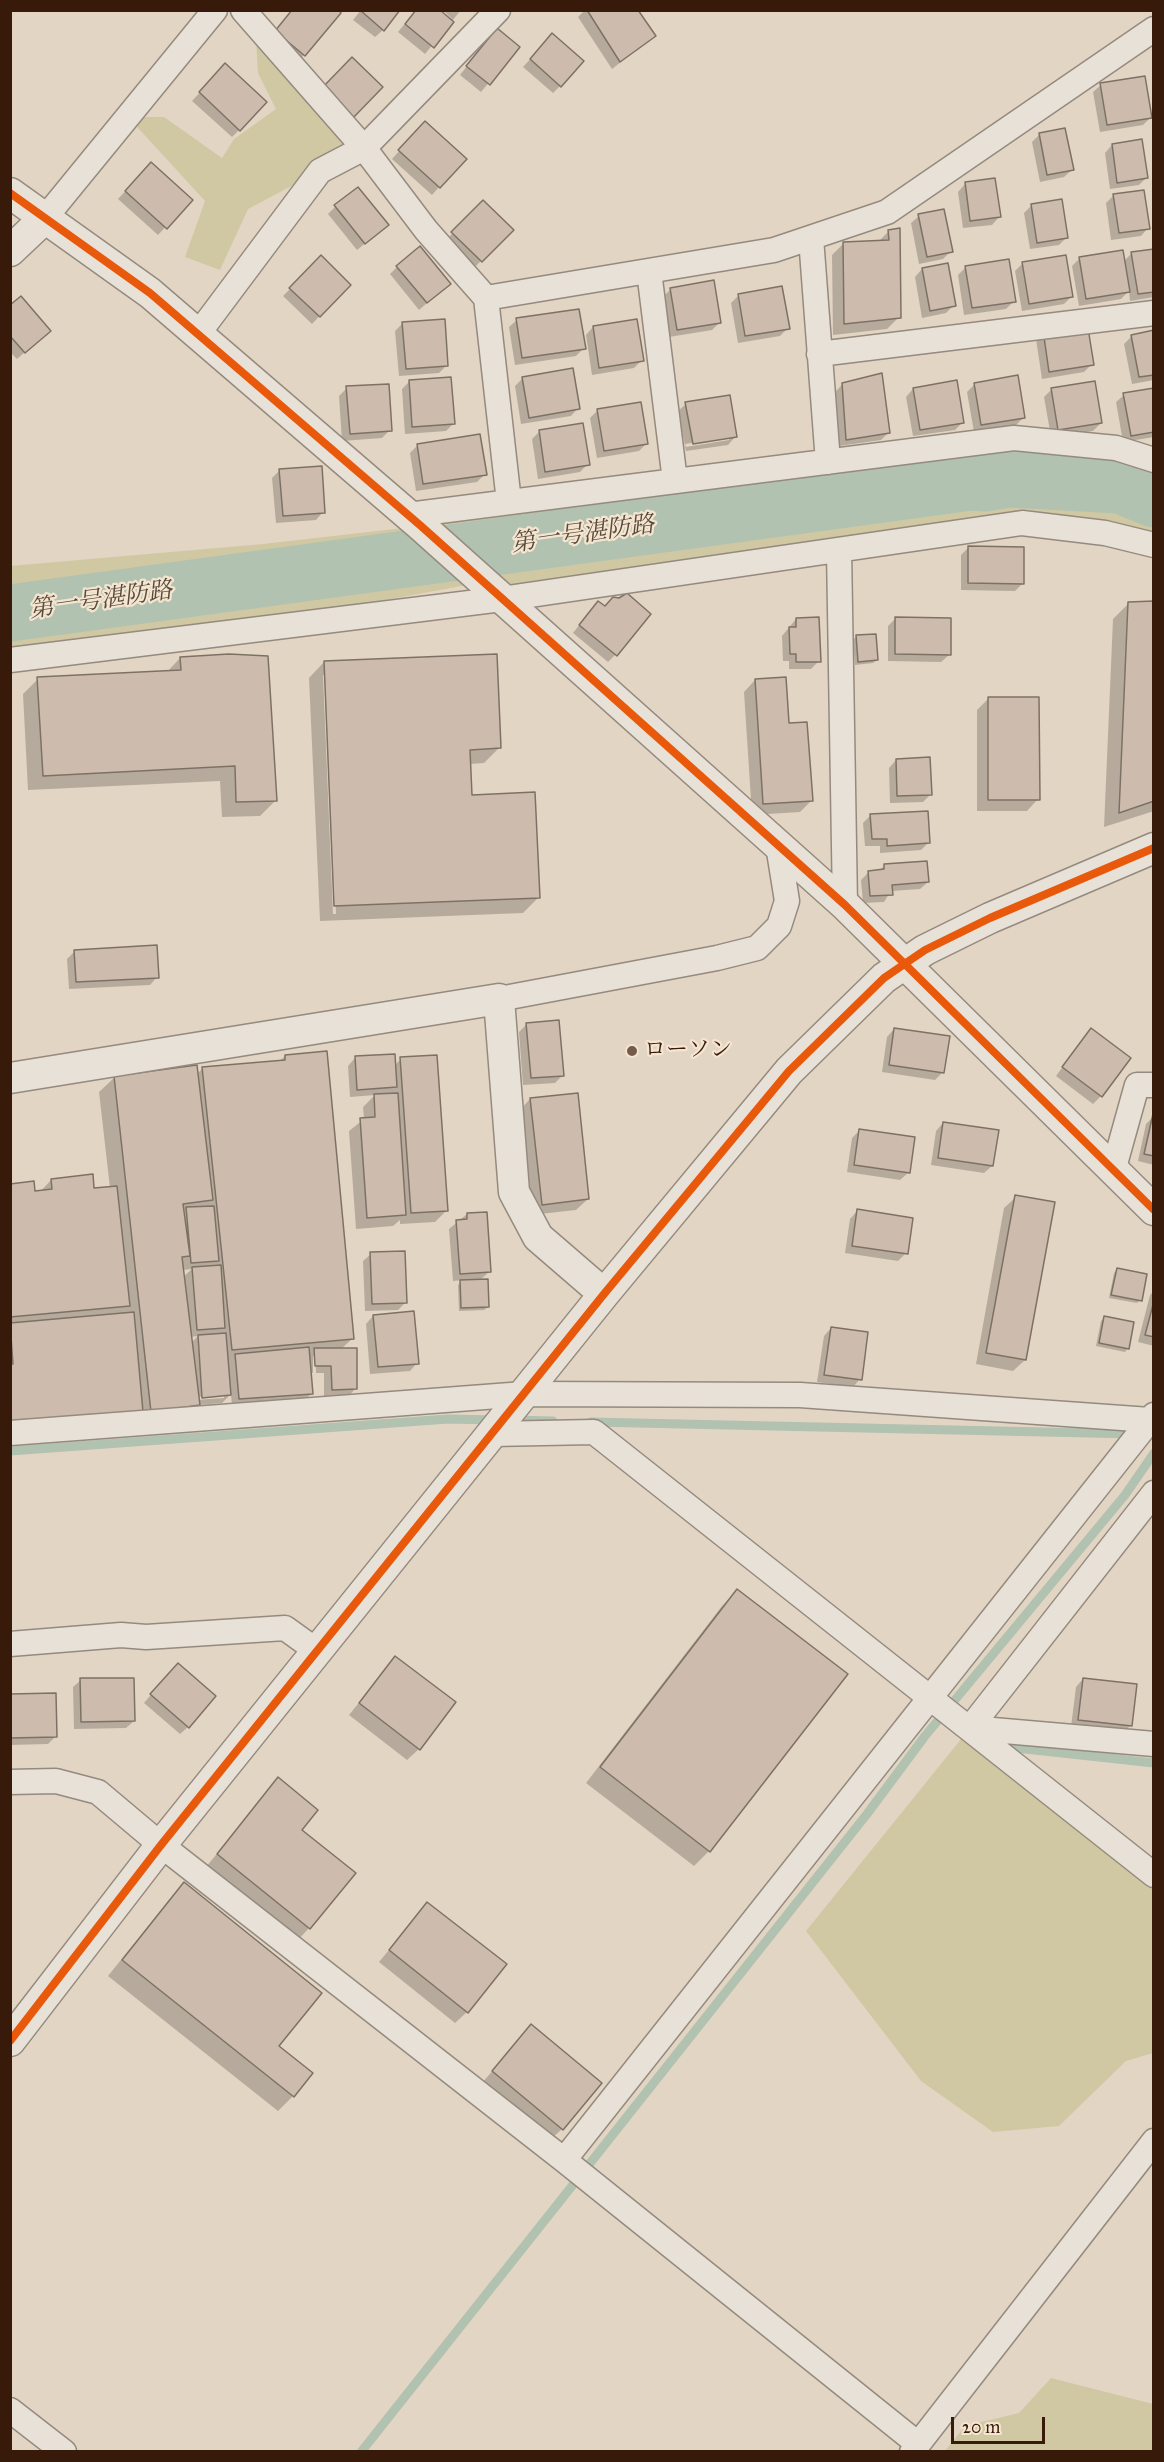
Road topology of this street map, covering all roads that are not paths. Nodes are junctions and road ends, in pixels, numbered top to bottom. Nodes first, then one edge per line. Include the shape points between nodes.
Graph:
1 (214, 10) edge
2 (243, 10) edge
3 (498, 10) edge
4 (1154, 29) edge
5 (364, 148) junction
6 (10, 193) edge
7 (45, 218) junction
8 (811, 238) junction
9 (10, 251) edge
10 (649, 271) junction
11 (486, 298) junction
12 (1154, 313) edge
13 (198, 334) junction
14 (819, 354) junction
15 (1154, 460) edge
16 (828, 462) junction
17 (675, 481) junction
18 (509, 502) junction
19 (414, 520) junction
20 (1154, 545) edge
21 (839, 550) junction
22 (495, 594) junction
23 (10, 660) edge
24 (778, 845) junction
25 (1154, 848) edge
26 (845, 905) junction
27 (903, 964) junction
28 (499, 999) junction
29 (10, 1078) edge
30 (1154, 1085) edge
31 (1113, 1172) junction
32 (1154, 1210) edge
33 (604, 1294) junction
34 (524, 1394) junction
35 (1152, 1418) edge
36 (10, 1434) edge
37 (491, 1434) junction
38 (1154, 1493) edge
39 (10, 1644) edge
40 (317, 1651) junction
41 (929, 1697) junction
42 (970, 1728) junction
43 (1154, 1744) edge
44 (10, 1782) edge
45 (161, 1845) junction
46 (1154, 1875) edge
47 (10, 2041) edge
48 (1154, 2141) edge
49 (565, 2161) junction
50 (10, 2410) edge
51 (915, 2448) edge
52 (64, 2451) edge

1 - 7 street
2 - 5 street
3 - 5 street
4 - 8 street via 887,212
5 - 11 street via 426,230
5 - 13 street via 320,171
6 - 7 street
7 - 9 street
7 - 13 street via 150,293
8 - 10 street via 774,250
8 - 14 street
10 - 11 street
10 - 17 street
11 - 18 street
12 - 14 street
13 - 19 street
14 - 16 street
15 - 16 street via 1116,448 1014,438
16 - 17 street
17 - 18 street
18 - 19 street
19 - 22 street
20 - 21 street via 1105,533 1022,523
21 - 22 street
21 - 26 street
22 - 23 street
22 - 24 street
24 - 26 street
24 - 28 street via 787,901 779,926 757,948
25 - 27 street via 990,918
26 - 27 street
27 - 31 street
27 - 33 street via 789,1071
28 - 29 street
28 - 33 street via 514,1192 538,1237
30 - 31 street via 1137,1085
31 - 32 street
33 - 34 street
34 - 35 street via 800,1395
34 - 36 street
34 - 37 street
35 - 41 street
37 - 40 street
37 - 41 street via 594,1432
38 - 42 street
39 - 40 street via 285,1628
40 - 45 street
41 - 42 street
41 - 49 street
42 - 43 street
42 - 46 street
44 - 45 street via 56,1781 98,1792
45 - 47 street
45 - 49 street
48 - 51 street
49 - 51 street
50 - 52 street

